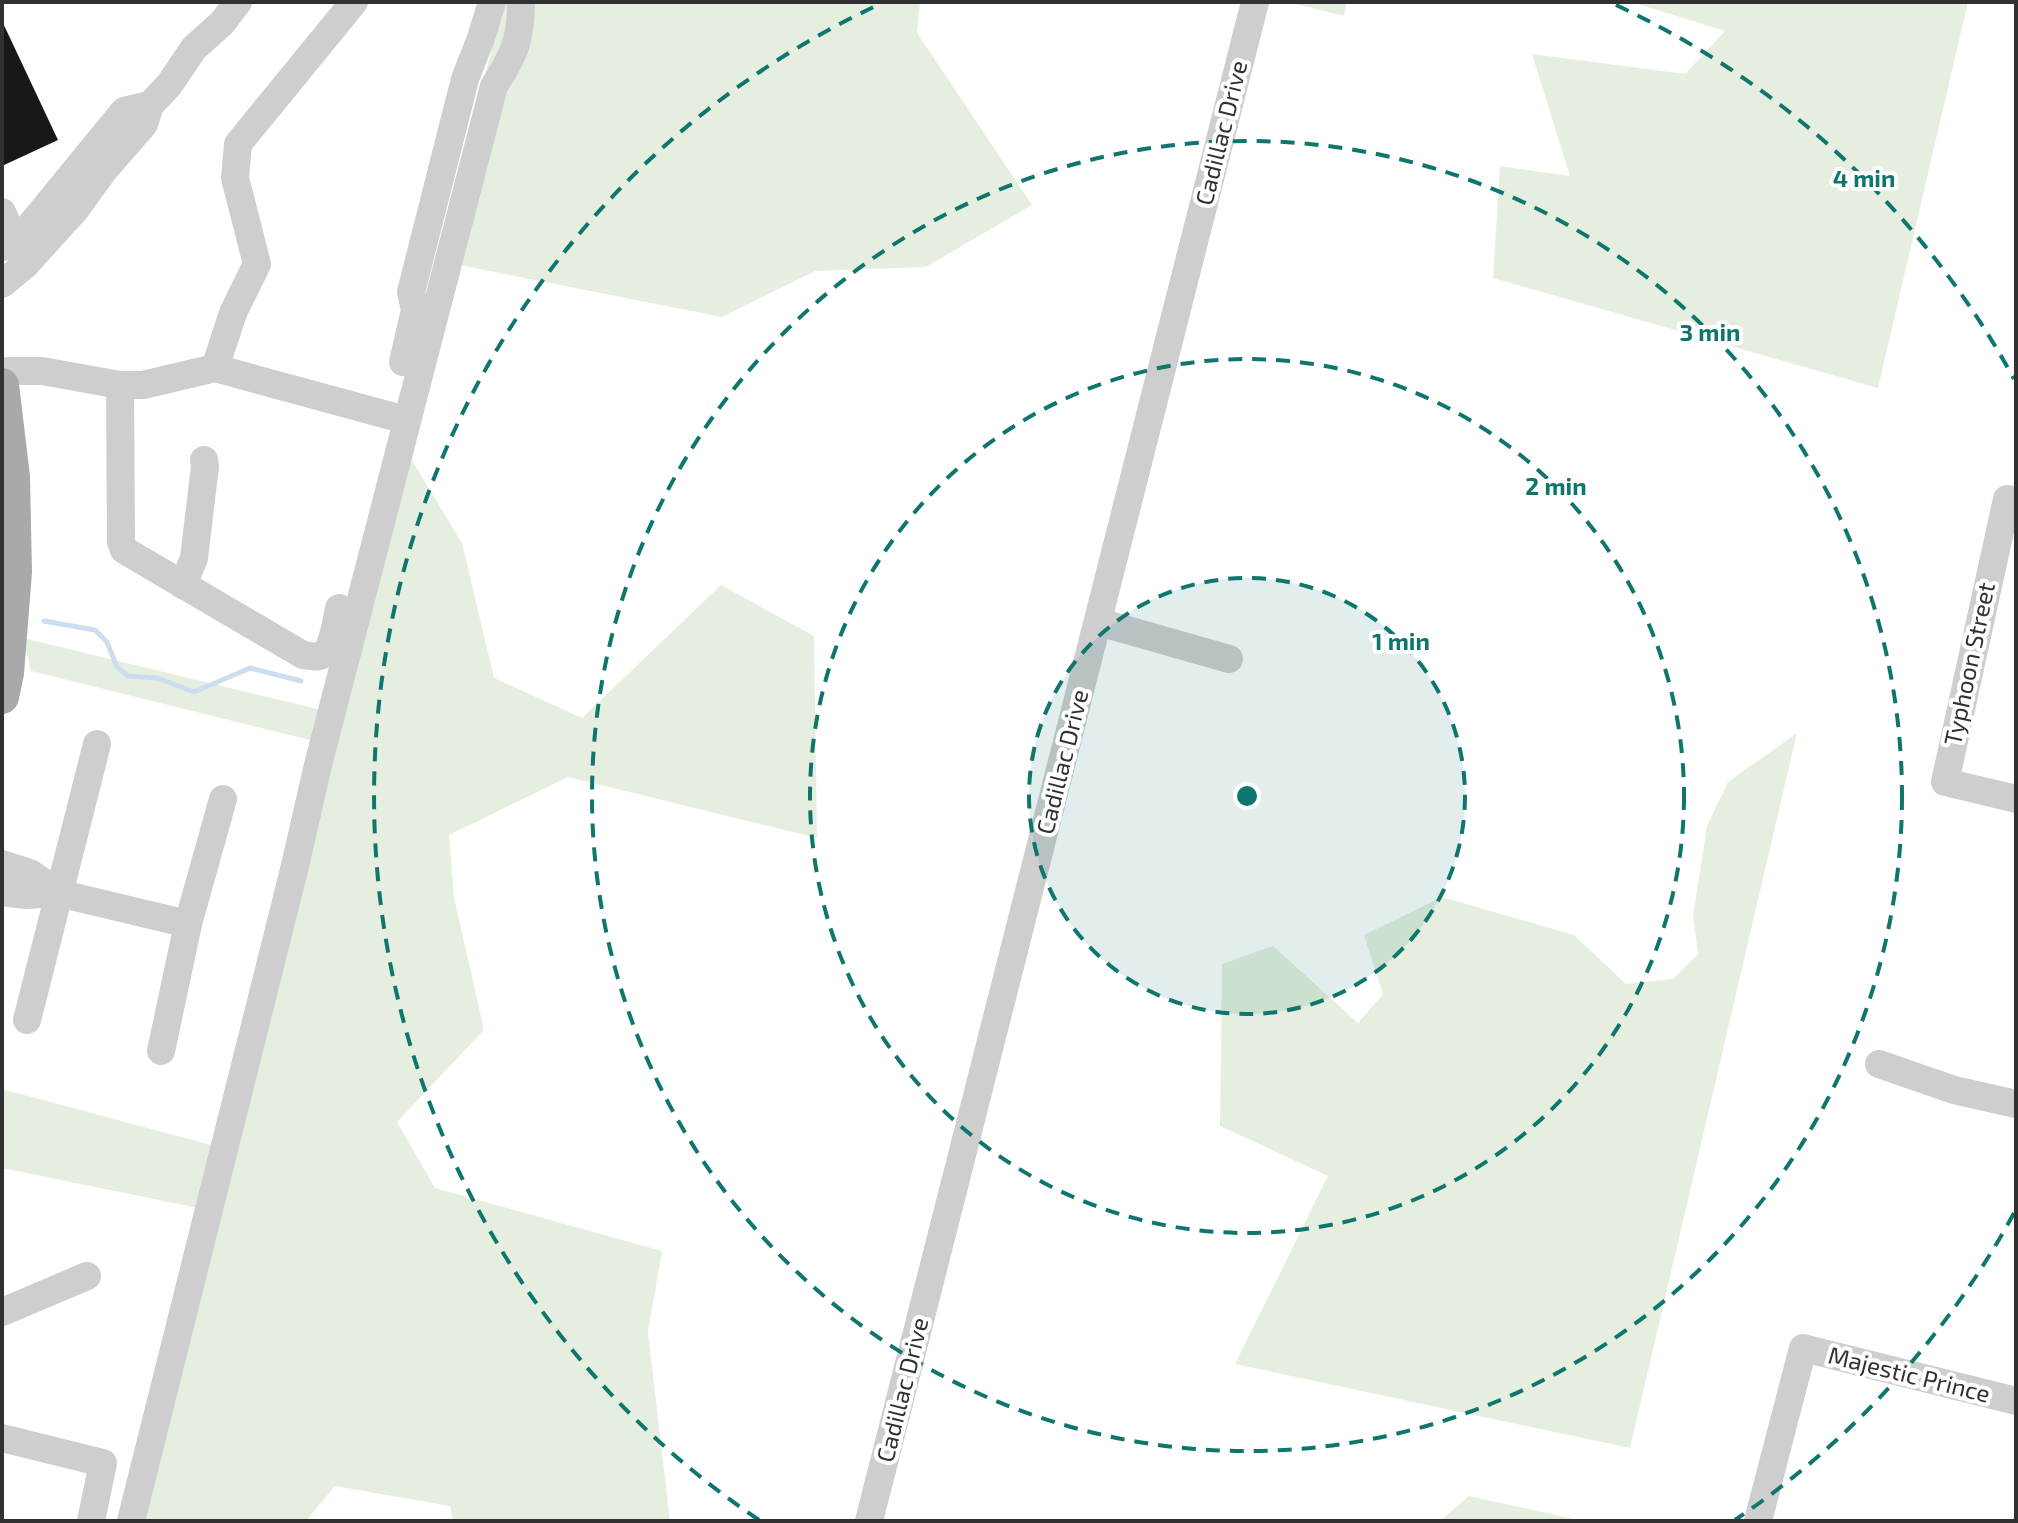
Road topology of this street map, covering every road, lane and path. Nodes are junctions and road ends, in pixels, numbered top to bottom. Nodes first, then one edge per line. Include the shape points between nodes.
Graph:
1 (238, 2) edge
2 (354, 2) edge
3 (492, 2) edge
4 (521, 2) edge
5 (1255, 2) edge
6 (2, 212) edge
7 (14, 252) edge
8 (2, 284) edge
9 (215, 368) junction
10 (2, 371) edge
11 (2, 385) edge
12 (120, 385) junction
13 (391, 416) junction
14 (204, 460) dead end
15 (2011, 500) edge
16 (183, 585) junction
17 (1099, 622) junction
18 (1229, 659) dead end
19 (2, 697) edge
20 (97, 744) dead end
21 (223, 799) dead end
22 (2016, 799) edge
23 (2, 864) edge
24 (2, 892) edge
25 (58, 893) junction
26 (188, 924) junction
27 (27, 1020) dead end
28 (161, 1051) dead end
29 (1879, 1064) dead end
30 (2016, 1104) edge
31 (87, 1276) dead end
32 (2, 1312) edge
33 (2016, 1401) edge
34 (2, 1438) edge
35 (91, 1521) edge
36 (131, 1521) edge
37 (869, 1521) edge
38 (1758, 1521) edge

1 - 7 street via 150,105 124,111
2 - 9 street via 238,144 235,178 257,264
3 - 13 street via 465,79 411,292 415,310
4 - 36 street via 518,41 494,86 318,765
5 - 17 street, Cadillac Drive
6 - 7 street
7 - 8 street
9 - 12 street via 143,385
9 - 13 street
10 - 12 street via 42,371
11 - 19 main road via 13,477 15,572
12 - 16 street via 121,542 124,550
13 - 16 street via 324,653 303,655
14 - 16 street via 194,558
15 - 22 street, Typhoon Street via 1945,782
17 - 18 street
17 - 37 street, Cadillac Drive
20 - 25 street
21 - 26 street
23 - 25 street via 30,873
24 - 25 street
25 - 26 street
25 - 27 street
26 - 28 street
29 - 30 street
31 - 32 street
33 - 38 street, Majestic Prince via 1803,1348
34 - 35 street via 103,1463

